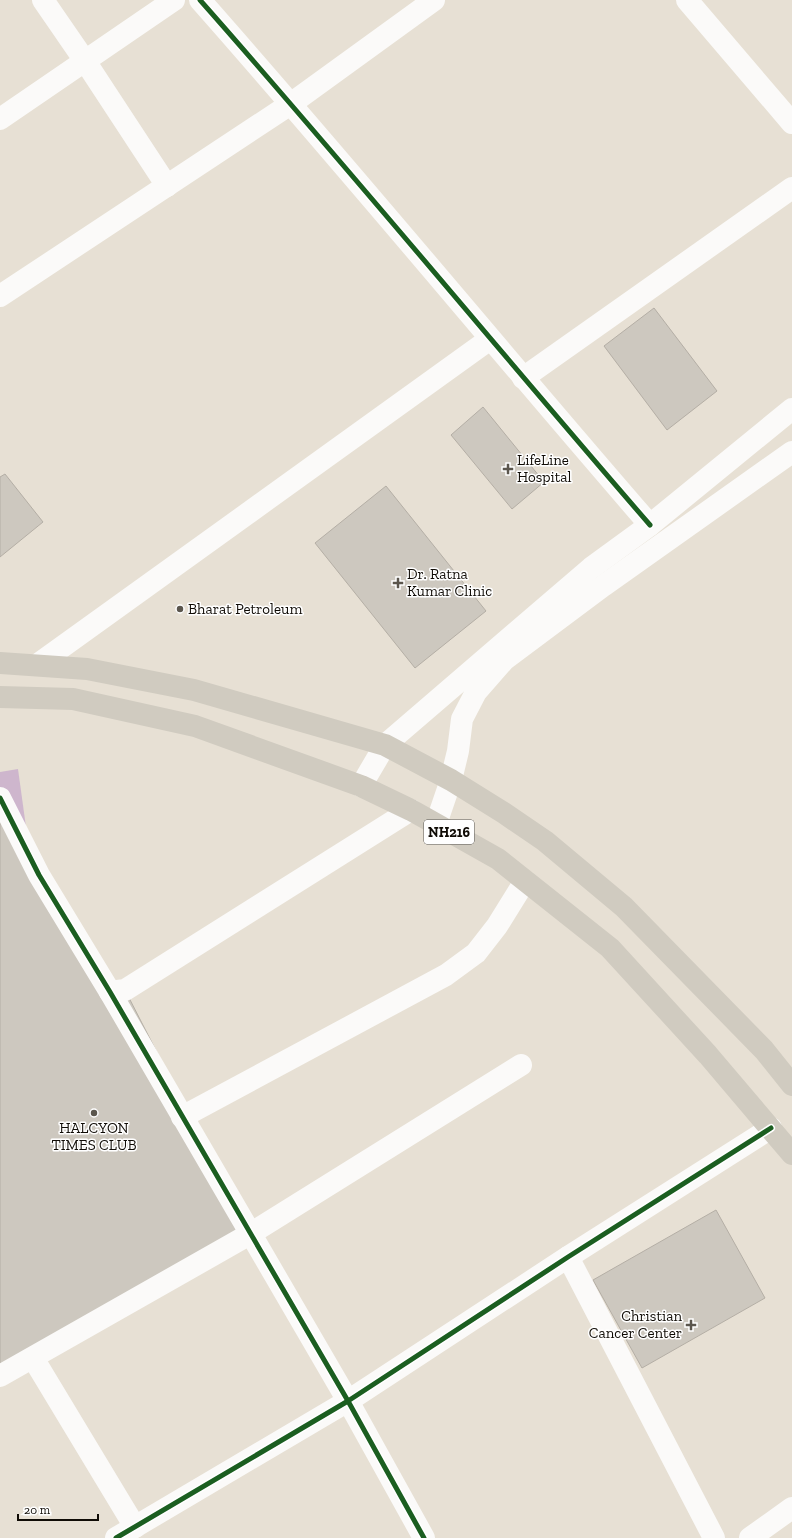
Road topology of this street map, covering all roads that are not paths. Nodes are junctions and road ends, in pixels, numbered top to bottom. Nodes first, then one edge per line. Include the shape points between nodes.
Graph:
1 (43, 0) edge
2 (174, 0) edge
3 (200, 0) edge
4 (434, 0) edge
5 (687, 0) edge
6 (85, 61) junction
7 (292, 103) junction
8 (0, 119) edge
9 (792, 123) edge
10 (167, 186) junction
11 (792, 188) edge
12 (0, 296) edge
13 (490, 339) junction
14 (523, 378) junction
15 (792, 408) edge
16 (792, 452) edge
17 (650, 525) junction
18 (0, 663) edge
19 (37, 665) junction
20 (0, 697) edge
21 (385, 745) junction
22 (451, 780) junction
23 (361, 786) junction
24 (0, 798) edge
25 (411, 810) junction
26 (436, 824) junction
27 (525, 881) junction
28 (110, 992) junction
29 (521, 1065) dead end
30 (792, 1085) edge
31 (182, 1117) junction
32 (771, 1128) junction
33 (792, 1154) edge
34 (250, 1234) junction
35 (568, 1257) junction
36 (33, 1358) junction
37 (0, 1376) edge
38 (348, 1401) junction
39 (792, 1508) edge
40 (135, 1527) junction
41 (116, 1538) edge
42 (424, 1538) edge
43 (714, 1538) edge
44 (750, 1538) edge

1 - 6 street
2 - 6 street
3 - 7 street
4 - 7 street
5 - 9 street
6 - 8 street
6 - 10 street
7 - 10 street
7 - 13 street
10 - 12 street
11 - 14 street
13 - 14 street
13 - 19 street
14 - 17 street
15 - 17 street
16 - 22 street via 603,586 504,660 476,692 462,719
17 - 21 street via 590,568
18 - 19 highway, NH216
19 - 21 highway, NH216 via 87,668 194,690
20 - 23 highway, NH216 via 72,699 195,726
21 - 22 highway, NH216
21 - 23 street
22 - 26 street
22 - 30 highway, NH216 via 545,841 624,907 764,1050
23 - 25 highway, NH216
24 - 28 street via 39,875
25 - 26 highway, NH216
25 - 28 street via 125,990
26 - 27 highway, NH216 via 498,859
27 - 31 street via 497,926 476,953 446,974
27 - 32 highway, NH216 via 610,948
28 - 31 street
29 - 34 street
31 - 34 street
32 - 33 highway, NH216
32 - 35 street
34 - 36 street
34 - 38 street
35 - 38 street
35 - 43 street
36 - 37 street
36 - 40 street
38 - 40 street
38 - 42 street
39 - 44 street
40 - 41 street

